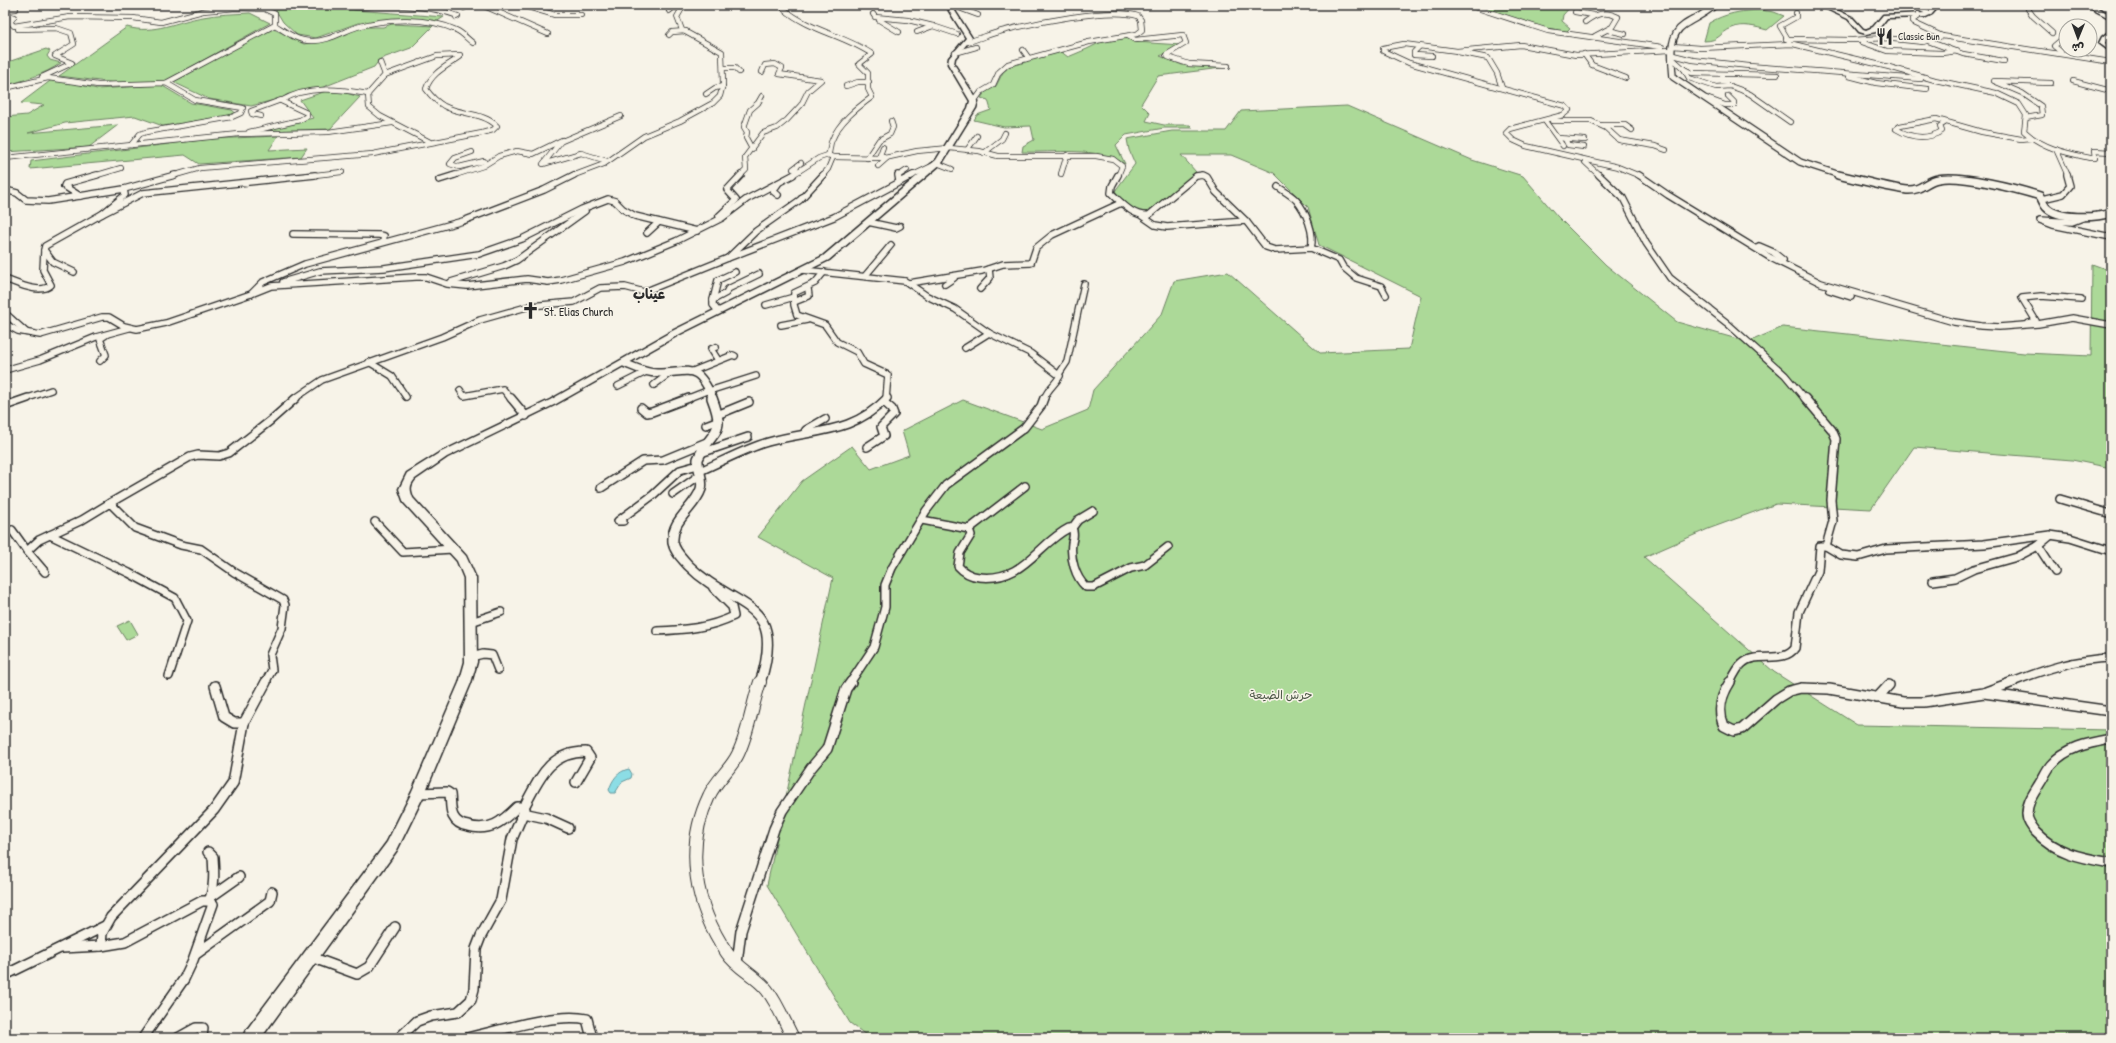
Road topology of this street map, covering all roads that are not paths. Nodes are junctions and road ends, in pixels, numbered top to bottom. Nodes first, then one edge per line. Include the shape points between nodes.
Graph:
1 (269, 5) edge
2 (339, 5) edge
3 (469, 5) edge
4 (482, 5) edge
5 (521, 5) edge
6 (951, 5) edge
7 (1468, 5) edge
8 (1821, 5) edge
9 (1910, 5) edge
10 (1937, 5) edge
11 (2027, 5) edge
12 (2087, 5) edge
13 (683, 6) edge
14 (1712, 6) edge
15 (464, 8) dead end
16 (16, 9) dead end
17 (260, 9) junction
18 (5, 10) edge
19 (784, 10) dead end
20 (669, 11) dead end
21 (1575, 12) dead end
22 (1610, 12) junction
23 (1616, 12) dead end
24 (1796, 13) dead end
25 (1930, 13) junction
26 (1918, 14) junction
27 (5, 15) edge
28 (581, 15) dead end
29 (978, 15) dead end
30 (1591, 16) junction
31 (456, 17) dead end
32 (2111, 17) edge
33 (890, 18) junction
34 (1597, 20) dead end
35 (884, 22) junction
36 (1585, 22) dead end
37 (11, 25) junction
38 (274, 25) junction
39 (933, 26) junction
40 (1608, 30) junction
41 (684, 31) junction
42 (1861, 31) junction
43 (899, 32) dead end
44 (917, 32) dead end
45 (959, 32) junction
46 (2111, 32) edge
47 (2052, 33) dead end
48 (548, 34) dead end
49 (663, 34) dead end
50 (1626, 34) dead end
51 (701, 36) dead end
52 (1128, 36) junction
53 (1592, 36) junction
54 (1942, 36) junction
55 (1884, 38) junction
56 (1654, 39) dead end
57 (1786, 39) junction
58 (1856, 40) junction
59 (1927, 41) junction
60 (473, 42) dead end
61 (2058, 42) edge
62 (1793, 44) junction
63 (972, 45) junction
64 (1651, 45) junction
65 (1419, 46) junction
66 (1023, 50) dead end
67 (2058, 50) edge
68 (2111, 50) edge
69 (1457, 51) junction
70 (1672, 51) junction
71 (1957, 51) junction
72 (1472, 53) dead end
73 (2058, 53) edge
74 (1462, 54) junction
75 (1584, 54) junction
76 (1432, 56) dead end
77 (2088, 58) edge
78 (1026, 59) junction
79 (2004, 61) dead end
80 (380, 62) dead end
81 (2111, 62) edge
82 (1228, 66) dead end
83 (723, 68) junction
84 (1684, 69) junction
85 (739, 72) dead end
86 (762, 72) dead end
87 (1836, 72) junction
88 (385, 75) junction
89 (786, 75) junction
90 (1777, 75) dead end
91 (1626, 78) dead end
92 (781, 79) dead end
93 (1935, 80) junction
94 (32, 81) junction
95 (2073, 81) dead end
96 (869, 82) junction
97 (166, 83) junction
98 (2051, 83) dead end
99 (723, 86) junction
100 (846, 86) dead end
101 (5, 88) edge
102 (1502, 88) junction
103 (1927, 89) dead end
104 (2111, 91) edge
105 (368, 94) junction
106 (706, 94) dead end
107 (762, 96) dead end
108 (1728, 96) dead end
109 (1706, 98) junction
110 (281, 100) junction
111 (973, 103) junction
112 (261, 116) dead end
113 (621, 116) dead end
114 (2026, 118) junction
115 (1544, 120) junction
116 (891, 121) dead end
117 (1790, 122) dead end
118 (1946, 122) junction
119 (392, 123) junction
120 (1603, 125) junction
121 (1632, 130) dead end
122 (239, 134) junction
123 (1005, 134) dead end
124 (977, 136) dead end
125 (1558, 138) junction
126 (2031, 138) junction
127 (1565, 139) junction
128 (1585, 140) dead end
129 (562, 141) junction
130 (430, 142) junction
131 (131, 145) junction
132 (916, 145) dead end
133 (1563, 146) dead end
134 (883, 147) dead end
135 (1584, 147) dead end
136 (949, 148) junction
137 (752, 149) junction
138 (2056, 149) junction
139 (925, 150) junction
140 (1666, 150) dead end
141 (965, 151) junction
142 (472, 152) dead end
143 (984, 152) junction
144 (2111, 152) edge
145 (1067, 155) junction
146 (830, 156) junction
147 (887, 157) junction
148 (5, 158) edge
149 (494, 158) junction
150 (867, 158) junction
151 (607, 162) junction
152 (1586, 162) junction
153 (465, 163) dead end
154 (801, 163) dead end
155 (936, 164) junction
156 (878, 166) dead end
157 (455, 167) junction
158 (121, 168) dead end
159 (952, 169) dead end
160 (907, 170) dead end
161 (799, 171) junction
162 (342, 172) dead end
163 (1061, 174) dead end
164 (439, 180) dead end
165 (899, 181) junction
166 (778, 184) junction
167 (1278, 187) dead end
168 (124, 189) junction
169 (5, 190) edge
170 (778, 195) dead end
171 (80, 196) junction
172 (608, 199) junction
173 (2042, 199) junction
174 (1120, 203) junction
175 (2111, 213) edge
176 (102, 214) junction
177 (1142, 216) junction
178 (2085, 217) junction
179 (717, 220) junction
180 (1246, 221) junction
181 (660, 222) junction
182 (868, 222) junction
183 (900, 226) dead end
184 (696, 231) junction
185 (647, 233) dead end
186 (293, 234) dead end
187 (2111, 237) edge
188 (383, 242) junction
189 (1752, 243) dead end
190 (891, 246) dead end
191 (1311, 248) junction
192 (44, 250) junction
193 (728, 258) junction
194 (988, 269) junction
195 (803, 270) junction
196 (1793, 270) junction
197 (74, 272) dead end
198 (736, 272) dead end
199 (824, 272) junction
200 (759, 274) dead end
201 (958, 275) junction
202 (865, 276) junction
203 (5, 279) edge
204 (909, 283) junction
205 (446, 284) junction
206 (945, 284) dead end
207 (1084, 284) dead end
208 (271, 286) junction
209 (808, 289) junction
210 (980, 289) dead end
211 (251, 294) junction
212 (1386, 295) dead end
213 (2081, 299) dead end
214 (713, 300) junction
215 (794, 300) junction
216 (766, 305) dead end
217 (718, 311) junction
218 (5, 313) edge
219 (812, 320) junction
220 (2090, 321) junction
221 (2111, 321) edge
222 (5, 324) edge
223 (781, 325) dead end
224 (2030, 325) junction
225 (2111, 325) edge
226 (129, 328) junction
227 (26, 333) junction
228 (989, 333) junction
229 (106, 335) junction
230 (100, 339) junction
231 (716, 346) dead end
232 (965, 348) dead end
233 (735, 356) dead end
234 (100, 360) dead end
235 (718, 360) junction
236 (369, 362) junction
237 (624, 363) junction
238 (5, 370) edge
239 (693, 371) junction
240 (646, 372) junction
241 (670, 373) junction
242 (1059, 374) junction
243 (11, 376) dead end
244 (756, 376) dead end
245 (654, 385) dead end
246 (618, 386) dead end
247 (51, 390) dead end
248 (460, 390) dead end
249 (709, 391) junction
250 (406, 397) dead end
251 (749, 402) dead end
252 (884, 402) junction
253 (5, 406) edge
254 (641, 408) dead end
255 (526, 416) junction
256 (718, 418) junction
257 (825, 419) dead end
258 (706, 425) dead end
259 (804, 434) junction
260 (748, 437) dead end
261 (710, 441) junction
262 (867, 447) dead end
263 (701, 453) junction
264 (699, 470) junction
265 (1025, 486) dead end
266 (601, 488) dead end
267 (673, 494) dead end
268 (2060, 499) dead end
269 (110, 503) junction
270 (1093, 511) dead end
271 (2111, 514) edge
272 (922, 520) junction
273 (623, 521) dead end
274 (375, 522) dead end
275 (1072, 528) junction
276 (969, 529) junction
277 (12, 530) dead end
278 (50, 535) junction
279 (2050, 535) junction
280 (1826, 546) junction
281 (2038, 546) junction
282 (1168, 547) dead end
283 (453, 549) junction
284 (27, 551) junction
285 (2111, 551) edge
286 (45, 572) dead end
287 (2055, 572) dead end
288 (706, 581) junction
289 (1933, 581) dead end
290 (501, 612) dead end
291 (471, 622) junction
292 (657, 631) dead end
293 (471, 657) junction
294 (2111, 658) edge
295 (498, 670) dead end
296 (169, 676) dead end
297 (1889, 685) dead end
298 (214, 686) dead end
299 (1984, 692) junction
300 (1877, 698) junction
301 (2111, 711) edge
302 (244, 723) junction
303 (2111, 739) edge
304 (576, 782) dead end
305 (418, 793) junction
306 (523, 810) junction
307 (568, 828) dead end
308 (208, 852) dead end
309 (2111, 863) edge
310 (239, 877) dead end
311 (272, 892) dead end
312 (211, 898) junction
313 (105, 926) junction
314 (395, 927) dead end
315 (101, 946) junction
316 (60, 948) junction
317 (196, 954) junction
318 (311, 957) junction
319 (737, 963) junction
320 (5, 975) edge
321 (143, 1038) edge
322 (178, 1038) edge
323 (202, 1038) edge
324 (251, 1038) edge
325 (400, 1038) edge
326 (466, 1038) edge
327 (592, 1038) edge
328 (793, 1038) edge

1 - 17 street
2 - 31 street via 420,8 444,11 458,16
3 - 15 street
4 - 48 street
5 - 28 street via 555,15
6 - 29 street
6 - 45 main road
7 - 53 street via 1548,31
8 - 42 main road via 1854,20
9 - 25 street
10 - 25 main road
11 - 47 street via 2030,6 2030,13
12 - 32 main road
13 - 20 street
13 - 41 street via 677,17
14 - 70 street via 1706,13 1682,26
16 - 18 street
17 - 37 street via 211,10 161,22 133,18 80,17
17 - 38 street via 273,13
19 - 96 street via 800,23 836,35 871,54 859,64 868,73
21 - 30 street
22 - 23 street
22 - 30 street
22 - 40 street via 1618,18 1616,25
24 - 57 street via 1796,16 1780,26
25 - 26 main road
26 - 42 main road via 1885,16 1874,31
26 - 54 street via 1912,22
27 - 37 street via 14,16
30 - 34 street
30 - 36 street
33 - 35 street
33 - 35 street via 874,16
33 - 39 street
35 - 43 street
37 - 94 street via 8,28 56,28 71,32 74,44 55,56 72,62
38 - 60 street via 295,38 312,42 366,24 429,24 455,29
38 - 97 street
39 - 44 street
39 - 45 street
40 - 50 street
40 - 53 street
41 - 49 street
41 - 51 street
41 - 83 street via 722,52
42 - 55 street
45 - 63 main road via 969,36
46 - 68 main road via 2102,43
52 - 63 street via 1142,30 1139,17 1130,13 1111,12 1004,30
52 - 78 street via 1089,42
52 - 82 street via 1135,40 1183,35 1186,44 1166,55 1168,57 1189,64
53 - 64 street
54 - 59 street
54 - 73 street
55 - 58 street
55 - 59 street
56 - 64 street
57 - 58 street
57 - 62 street
58 - 71 street via 1887,51
59 - 71 street
61 - 67 street via 2054,44
62 - 70 street
62 - 93 street
63 - 111 main road via 955,53 951,64
64 - 70 street
65 - 69 street
65 - 76 street via 1414,55
65 - 102 street via 1392,45 1385,47 1383,51 1409,63
66 - 78 street via 1028,57
69 - 74 street
69 - 75 street via 1521,45 1572,55
70 - 75 street
70 - 84 street
70 - 87 street via 1688,59
70 - 109 street via 1673,77
71 - 79 street
72 - 74 street
74 - 102 street via 1488,58
75 - 91 street via 1596,67
77 - 81 street
78 - 111 street via 1005,65 992,84 981,92
80 - 88 street
83 - 85 street via 735,68
83 - 99 street
84 - 90 street via 1692,73
84 - 117 street via 1688,77 1699,82 1716,87 1733,87 1750,94
86 - 89 street via 763,66 775,64 782,68 780,74
87 - 93 street
87 - 103 street via 1876,83
88 - 105 street
88 - 130 street via 437,56 461,56 431,78 426,89 440,105 455,112 484,117 493,121 496,126 487,132
89 - 92 street
89 - 137 street via 820,80 808,91 787,120 778,128 763,133
93 - 114 street via 2004,96 2019,104 2026,112
94 - 97 street via 59,79 109,86
94 - 101 street
95 - 104 street
96 - 100 street
96 - 146 street via 868,89 872,97 854,111 831,141
97 - 131 street via 195,100 240,107 243,110 238,115 226,118 143,133
98 - 114 street via 1994,80 2022,93 2041,106 2042,115
99 - 106 street
99 - 151 street via 720,96 710,106 644,136
102 - 115 street via 1568,108 1568,112 1563,115
105 - 110 street via 339,89 319,90 295,94
105 - 119 street via 370,110
107 - 137 street via 750,110 744,127
108 - 109 street via 1734,105 1725,105
109 - 173 street via 1800,162 1839,175 1912,190 1920,189 1937,179 1960,178 2018,189
110 - 112 street via 251,111 252,114
110 - 122 street via 307,113 307,116
111 - 136 main road
113 - 129 street
114 - 126 street via 2024,129
115 - 120 street via 1581,120
115 - 125 street
115 - 152 street via 1510,129 1506,133 1507,136 1523,144
116 - 150 street via 893,127 890,134 879,140
118 - 118 street via 1930,120 1896,129 1908,136 1924,137 1940,133 1940,126
118 - 126 street via 1982,132 2021,139
119 - 122 street via 324,132
119 - 130 street via 420,134
120 - 121 street via 1625,125
120 - 140 street via 1618,140 1631,143 1645,141
122 - 131 street
123 - 143 street
124 - 141 street
125 - 127 street
125 - 133 street
126 - 138 street
127 - 128 street
127 - 135 street via 1568,145
129 - 149 street via 533,154 517,152
129 - 151 street via 543,164 581,153
130 - 168 street via 373,154 200,168
131 - 148 street
132 - 139 street
134 - 147 street via 880,154
136 - 139 street
136 - 141 street
136 - 155 main road
137 - 179 street via 744,159 746,170 727,190 736,200
138 - 144 street via 2090,158 2095,158 2094,151
138 - 173 street via 2070,186 2063,194
139 - 147 street
141 - 143 street
142 - 157 street via 452,160 450,164
143 - 145 street via 998,156
145 - 163 street
145 - 174 street via 1105,157 1121,163 1121,171 1110,191
146 - 150 street
146 - 161 street via 819,158
146 - 193 street via 828,169 796,203 756,231
147 - 150 street
147 - 156 street
149 - 157 street
149 - 164 street via 483,166
151 - 188 street via 475,217
152 - 196 street via 1611,164 1642,176 1718,227
152 - 280 street via 1623,198 1646,243 1670,278 1728,323 1785,375 1832,430 1836,439 1831,500 1833,521
153 - 157 street
154 - 161 street via 793,169
155 - 159 street
155 - 165 street
155 - 182 main road
158 - 171 street via 88,179 72,181 64,186
160 - 165 street via 898,175
161 - 166 street
162 - 176 street via 143,194
165 - 193 street via 834,217
166 - 170 street via 774,190
166 - 179 street via 747,199
167 - 191 street via 1297,201 1310,228 1313,241
168 - 171 street
168 - 176 street via 125,195
169 - 171 street via 34,201
172 - 181 street via 615,201 635,216
172 - 205 street via 581,214 517,260
172 - 208 street via 582,208 522,239 479,254 384,268 320,271
173 - 178 street via 2046,207 2052,210
174 - 177 street via 1134,214
174 - 194 street via 1062,229 1037,247 1030,263 1003,264
175 - 178 street
176 - 192 street via 49,242
177 - 180 street via 1166,227
177 - 180 street via 1155,212 1201,174
178 - 187 street via 2072,222 2040,220 2053,226
179 - 184 street
180 - 191 street via 1258,239 1270,249
181 - 184 street
181 - 185 street
182 - 183 street via 896,228
182 - 195 main road via 831,254
184 - 205 street via 625,262 554,282 527,280 482,285
186 - 188 street via 379,235 384,236
188 - 211 street via 284,272 263,282
189 - 196 street via 1773,252
190 - 202 street
191 - 212 street via 1338,260 1356,278 1378,284
192 - 197 street via 54,263
192 - 203 street via 43,270 51,285 49,287 37,289
193 - 236 street via 644,292 625,287 600,288 574,302 530,306 491,316 442,337
194 - 201 street
194 - 210 street via 990,278
195 - 199 street
195 - 217 main road
196 - 224 street via 1838,294 1878,300 1974,326
198 - 214 street via 718,280
199 - 202 street
199 - 209 street via 822,278
200 - 214 street via 728,289 726,293
201 - 204 street
201 - 206 street
202 - 204 street
204 - 228 street via 927,296 955,309
205 - 208 street via 426,277 416,277
207 - 242 street via 1067,362
208 - 211 street
209 - 215 street via 794,293
209 - 215 street via 809,296
211 - 226 street via 166,323 142,329
213 - 224 street via 2041,296 2022,298 2036,321 2029,323
214 - 217 street via 713,305
215 - 216 street
215 - 219 street via 797,315
217 - 237 main road
218 - 227 street
219 - 223 street
219 - 252 street via 825,325 837,342 857,352 868,367 888,375 889,392
220 - 221 street
220 - 224 street via 2072,318
220 - 225 street
222 - 227 street
226 - 227 street via 102,317 47,334
226 - 229 street
228 - 232 street
228 - 242 street via 1026,351
229 - 230 street
229 - 238 street
230 - 234 street via 106,352
230 - 243 street via 17,369
231 - 235 street via 711,349
233 - 235 street
235 - 239 street
236 - 250 street via 390,374
236 - 269 street via 315,384 229,453 190,458
237 - 240 street
237 - 255 main road
239 - 241 street
239 - 249 street via 700,375
240 - 241 street
240 - 246 street
241 - 245 street
242 - 272 street via 1060,379 1048,389 1041,406 1024,428 946,485
244 - 249 street
247 - 253 street
248 - 255 street via 464,396 503,389
249 - 254 street via 649,413
249 - 256 street
251 - 256 street
252 - 259 street via 851,425 836,430
252 - 262 street via 894,414 881,426 884,436
255 - 283 main road via 443,454 411,476 406,483 405,494 408,500
256 - 258 street
256 - 261 street via 719,428
257 - 259 street via 806,430
259 - 264 street via 767,442
260 - 263 street
261 - 263 street
261 - 266 street via 663,460 643,461
263 - 264 street
264 - 267 street
264 - 273 street via 680,470 653,495 618,521
264 - 288 street via 702,483 700,490 674,530 673,543 680,556
265 - 276 street
268 - 271 street
269 - 278 street
269 - 302 street via 135,528 181,545 201,549 234,572 283,600 285,605 282,628 270,655 272,670
270 - 275 street via 1078,520
272 - 276 street
272 - 319 street via 887,577 885,607 874,647 846,689 827,748 782,811 774,829 741,931
274 - 283 street via 403,552
275 - 276 street via 1064,530 1014,570 988,578 965,573 958,564 959,554 972,535
275 - 282 street via 1072,555 1081,581 1086,586 1094,587 1131,568 1145,565
277 - 284 street
278 - 284 street via 39,540
278 - 296 street via 175,598 187,621
279 - 280 street via 1984,544 1886,549 1858,557 1841,555
279 - 281 street
279 - 285 street via 2070,538
280 - 300 street via 1820,546 1817,574 1805,595 1800,612 1798,645 1793,651 1755,657 1741,664 1721,699 1722,722 1729,730 1742,729 1767,706 1790,691 1799,689 1841,690
281 - 287 street
281 - 289 street via 1955,578
283 - 291 main road via 464,562 470,578
284 - 286 street
288 - 292 street via 732,607 734,616 696,629
288 - 319 street via 756,611 765,626 769,643 743,742 737,756 710,792 698,825 693,857 697,888 709,918 728,954
290 - 291 street
291 - 293 main road
293 - 295 street via 492,655
293 - 305 main road via 465,683
294 - 299 street via 2086,659 2055,666
297 - 300 street
298 - 302 street via 219,695 220,714 225,720
299 - 300 street via 1935,701 1904,702
299 - 301 street
302 - 313 street via 232,783 228,790 214,810
303 - 309 street via 2068,750 2058,757 2035,791 2027,817 2032,828 2052,847 2078,857
304 - 306 street via 590,758 586,752 572,752 553,761
305 - 306 street via 447,792 450,794 451,810 455,820 478,829 494,827 516,807
305 - 318 main road via 392,846
306 - 307 street
306 - 325 street via 512,835 504,891 476,946 473,963 474,990 471,999 456,1013 420,1020
308 - 312 street via 213,857
310 - 312 street
311 - 317 street via 270,901
312 - 315 street via 125,942
312 - 317 street via 213,909
313 - 315 street via 100,940
313 - 316 street
314 - 318 street via 369,967 356,974
315 - 316 street
316 - 320 street
317 - 321 street via 184,979
318 - 324 main road
319 - 328 street via 767,990
322 - 323 street via 196,1028 202,1028
326 - 327 street via 546,1021 584,1017

